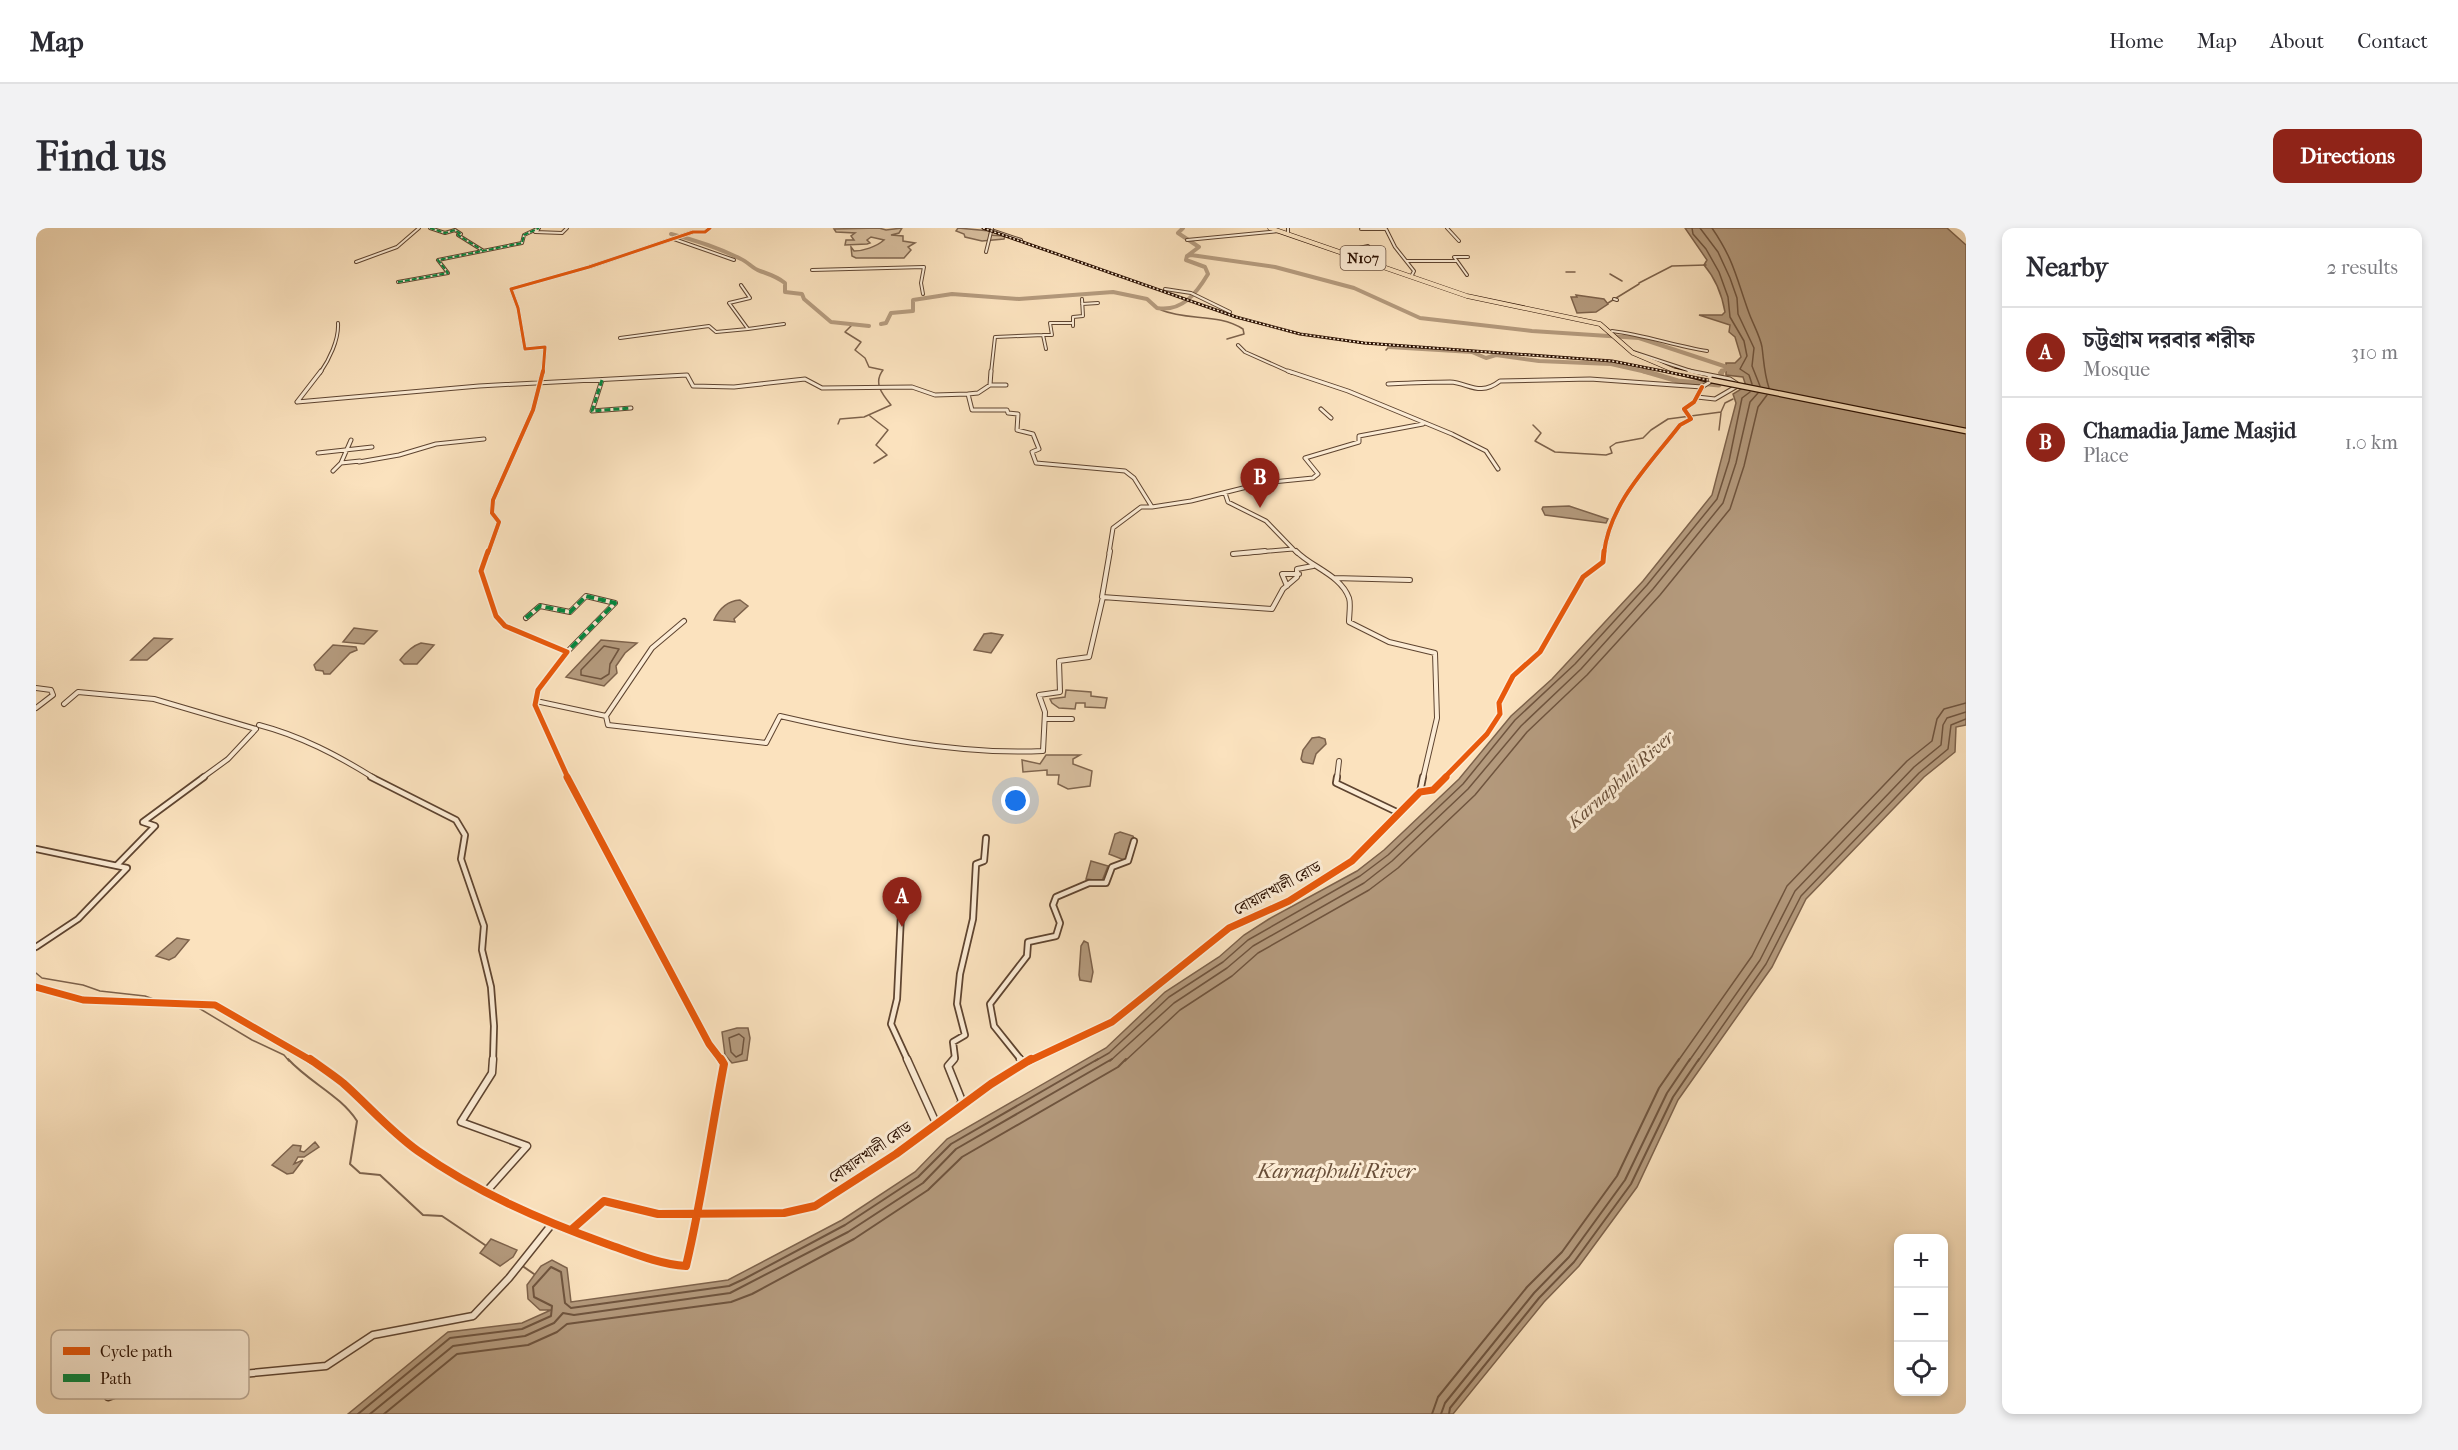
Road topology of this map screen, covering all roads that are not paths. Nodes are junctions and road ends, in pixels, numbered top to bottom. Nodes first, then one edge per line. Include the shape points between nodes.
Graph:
1 (418, 228) edge
2 (430, 228) edge
3 (540, 228) edge
4 (567, 228) edge
5 (710, 228) edge
6 (985, 228) edge
7 (1269, 228) edge
8 (1288, 228) edge
9 (1386, 228) edge
10 (1447, 228) edge
11 (992, 229) edge
12 (1361, 229) edge
13 (1279, 231) junction
14 (1288, 234) junction
15 (674, 239) junction
16 (1021, 240) dead end
17 (1186, 240) dead end
18 (1459, 241) dead end
19 (1368, 246) dead end
20 (482, 250) junction
21 (986, 252) dead end
22 (1341, 252) junction
23 (1468, 257) dead end
24 (734, 260) dead end
25 (1407, 261) junction
26 (1457, 261) junction
27 (356, 262) dead end
28 (823, 265) dead end
29 (812, 270) dead end
30 (825, 270) junction
31 (1412, 274) junction
32 (1467, 275) dead end
33 (398, 282) dead end
34 (741, 285) dead end
35 (1165, 290) dead end
36 (923, 294) dead end
37 (1098, 303) dead end
38 (1230, 312) dead end
39 (338, 323) dead end
40 (784, 324) dead end
41 (748, 329) junction
42 (1612, 332) junction
43 (1043, 335) junction
44 (620, 338) dead end
45 (1238, 345) dead end
46 (1046, 349) dead end
47 (1707, 351) dead end
48 (1633, 352) junction
49 (1704, 370) dead end
50 (1703, 375) junction
51 (1712, 377) junction
52 (602, 380) junction
53 (542, 382) junction
54 (1388, 384) dead end
55 (990, 385) junction
56 (1006, 385) dead end
57 (1703, 385) junction
58 (969, 394) junction
59 (1697, 397) junction
60 (632, 408) dead end
61 (1321, 409) dead end
62 (1331, 418) dead end
63 (1423, 424) junction
64 (1966, 431) edge
65 (484, 439) dead end
66 (351, 440) dead end
67 (372, 447) dead end
68 (346, 450) junction
69 (318, 453) dead end
70 (341, 463) junction
71 (1498, 468) dead end
72 (333, 471) dead end
73 (1225, 493) junction
74 (1152, 507) junction
75 (1293, 549) junction
76 (1233, 554) dead end
77 (1313, 566) junction
78 (1299, 574) junction
79 (1334, 578) junction
80 (1410, 580) dead end
81 (1287, 586) junction
82 (1103, 597) junction
83 (526, 618) dead end
84 (684, 621) dead end
85 (567, 652) junction
86 (36, 688) edge
87 (536, 701) junction
88 (64, 704) dead end
89 (36, 708) edge
90 (606, 716) junction
91 (1045, 719) junction
92 (1072, 719) dead end
93 (260, 725) dead end
94 (1339, 761) dead end
95 (1420, 792) junction
96 (1399, 813) junction
97 (986, 838) dead end
98 (1134, 841) dead end
99 (36, 849) edge
100 (117, 866) junction
101 (897, 910) dead end
102 (36, 947) edge
103 (36, 987) edge
104 (1024, 1064) junction
105 (957, 1110) junction
106 (936, 1123) junction
107 (485, 1193) junction
108 (698, 1215) junction
109 (552, 1224) junction
110 (571, 1230) junction
111 (249, 1373) edge

1 - 27 street via 397,247
2 - 20 street via 445,233 455,230
3 - 4 street via 536,232 562,233
3 - 20 street via 524,235 522,243
5 - 15 street
6 - 11 street
7 - 13 highway, N107
8 - 14 street
9 - 12 street
9 - 25 street
10 - 18 street
11 - 16 street
11 - 21 street
13 - 14 highway, N107
13 - 17 street
14 - 22 highway, N107
15 - 24 street
15 - 53 street via 511,289 525,349 544,347
19 - 22 street
20 - 33 street via 438,260 448,273
22 - 31 highway, N107
23 - 26 street via 1454,257
25 - 26 street
25 - 31 street
26 - 32 street
28 - 30 street
29 - 30 street
30 - 36 street via 924,267
31 - 42 highway, N107 via 1457,292 1591,321
34 - 41 street via 750,298 729,303
35 - 38 street via 1207,298
37 - 43 street via 1082,302 1083,316 1073,316 1073,325 1050,323 1052,335
39 - 53 street via 340,334 330,359 296,402
40 - 41 street
41 - 44 street via 716,332 709,326
42 - 47 street via 1644,335
42 - 48 highway
43 - 46 street
43 - 55 street via 995,337
45 - 63 street via 1290,372 1348,391
48 - 50 street
48 - 51 highway via 1678,373
49 - 50 street
50 - 51 street
51 - 57 street
51 - 59 street via 1734,381 1739,386 1713,399
51 - 64 highway, bridge
52 - 53 street
52 - 58 street via 687,375 692,386 734,387 805,379 824,388 912,387 934,395
52 - 60 street via 592,411
53 - 85 street via 493,500 492,513 499,522 481,571 496,616 505,626
54 - 57 street via 1454,382 1468,388 1492,387 1500,381 1550,379
55 - 56 street
55 - 58 street
57 - 59 street
58 - 74 street via 972,410 1008,410 1018,414 1017,430 1033,434 1039,445 1040,449 1032,452 1036,462 1125,471
59 - 95 street, বোয়ালখালী রোড via 1684,409 1689,421 1680,426 1623,498 1606,536 1604,560 1583,577 1540,652 1510,682 1499,703 1500,714 1487,734 1433,790
61 - 62 street
63 - 71 street via 1486,451
63 - 73 street via 1359,436 1359,442 1305,458 1318,474 1313,478 1259,484
65 - 70 street via 436,444 399,455
66 - 68 street
67 - 68 street
68 - 69 street
68 - 70 street
70 - 72 street
73 - 74 street
73 - 75 street via 1228,502 1266,521
74 - 82 street via 1141,507 1113,528
75 - 76 street
75 - 77 street
77 - 78 street via 1298,569
77 - 79 street
78 - 81 street
78 - 81 street via 1282,574
79 - 80 street
79 - 95 street via 1349,598 1349,622 1389,642 1435,653 1437,718
81 - 82 street via 1272,609
82 - 91 street via 1089,657 1059,661 1060,692 1039,695
83 - 85 street via 540,606 570,612 586,596 615,603
84 - 90 street via 652,648
85 - 87 street via 538,690
86 - 89 street via 51,690 53,695
87 - 90 street
87 - 108 street via 576,796 709,1044 724,1064
88 - 100 street via 78,692 154,699 256,729 228,759 143,822 155,826
90 - 91 street via 608,725 766,743 780,716 880,739 1022,753 1043,751
91 - 92 street
93 - 107 street via 339,756 379,782 456,820 465,835 461,859 484,926 482,950 491,987 494,1026 492,1073 461,1122 526,1146
94 - 96 street via 1336,783
95 - 96 street, বোয়ালখালী রোড
96 - 104 street, বোয়ালখালী রোড via 1352,861 1289,901 1229,928 1112,1022
97 - 105 street via 984,861 976,864 973,919 958,982 957,1004 965,1035 953,1042 955,1058 948,1066 962,1101
98 - 104 street via 1128,861 1112,866 1106,883 1089,883 1056,897 1053,905 1060,923 1056,936 1028,942 1027,956 990,1004 994,1026
99 - 100 street
100 - 102 street via 127,871 119,880 78,919
101 - 106 street via 901,914 901,933 897,999 891,1024
103 - 107 street via 83,1000 215,1005 298,1051 343,1083 418,1151
104 - 105 street, বোয়ালখালী রোড
105 - 106 street, বোয়ালখালী রোড
106 - 108 street, বোয়ালখালী রোড via 896,1154 814,1206 784,1213
107 - 109 street
108 - 110 street, বোয়ালখালী রোড via 658,1214 604,1201
108 - 110 street via 686,1266 669,1265
109 - 110 street
109 - 111 street via 472,1316 373,1335 326,1366

